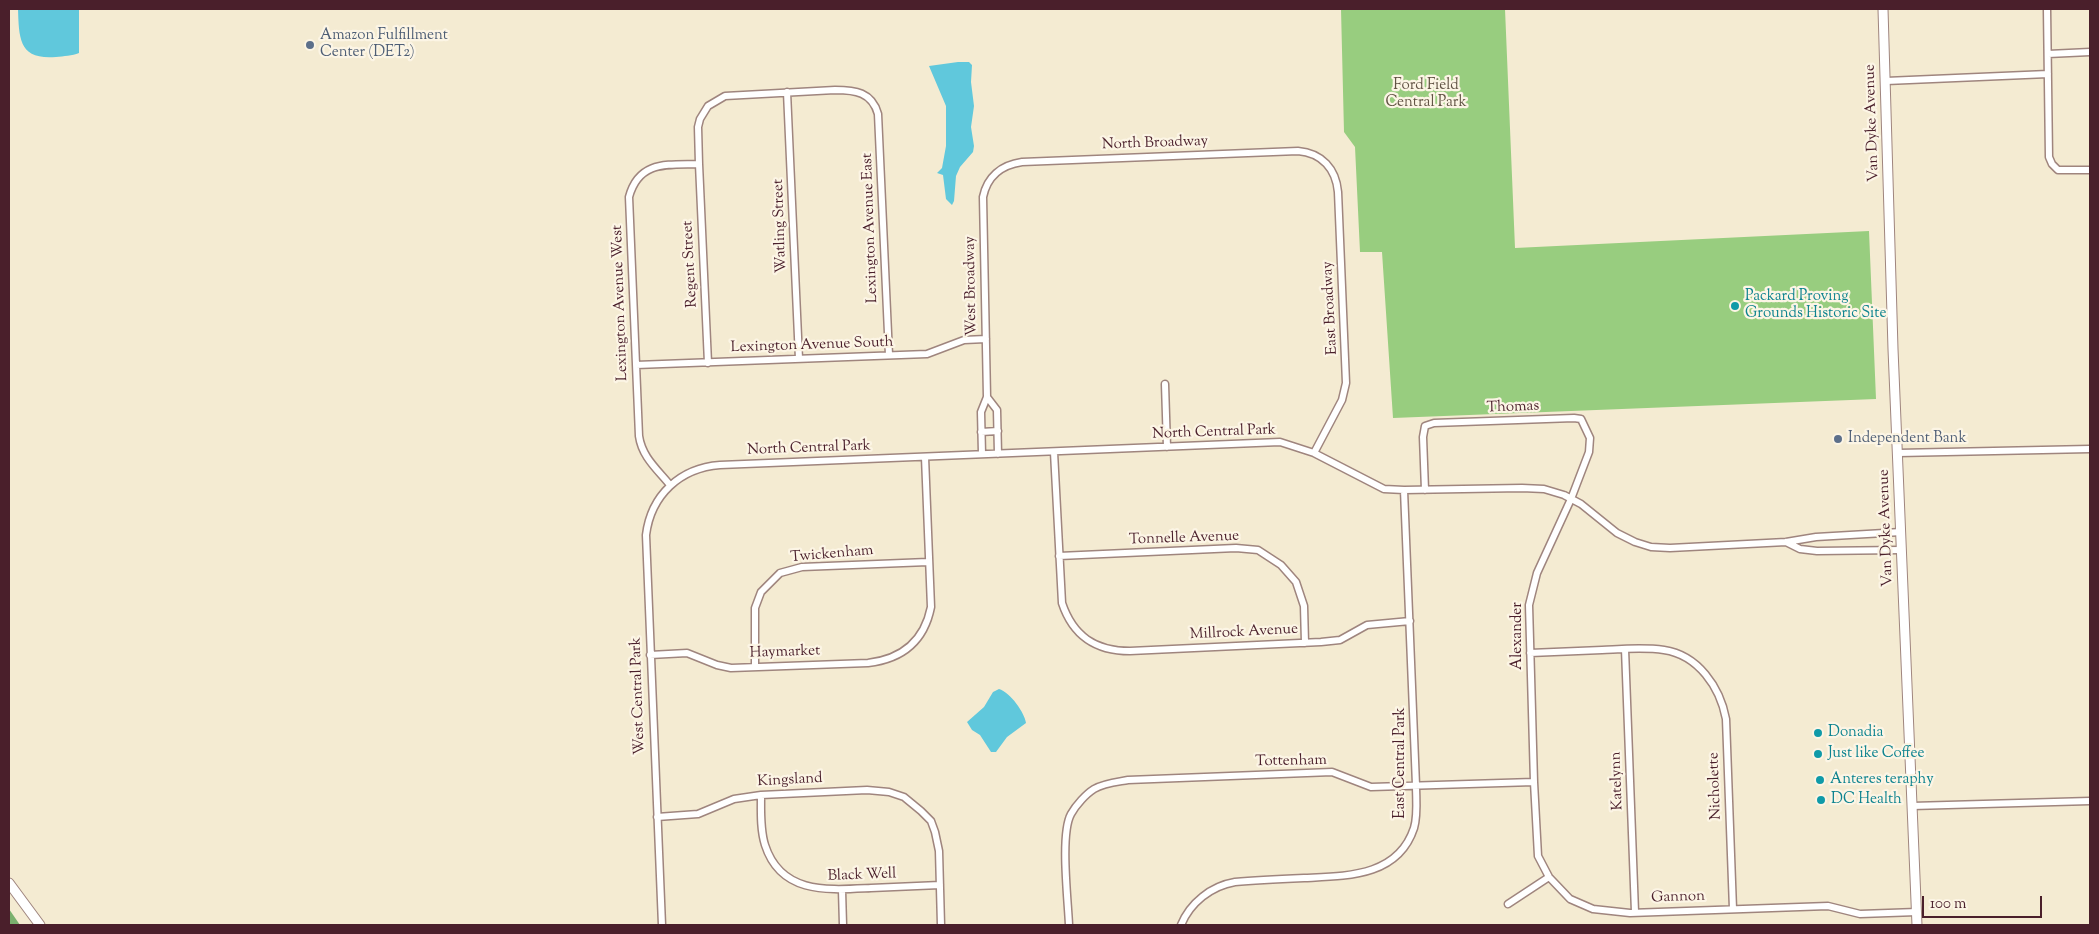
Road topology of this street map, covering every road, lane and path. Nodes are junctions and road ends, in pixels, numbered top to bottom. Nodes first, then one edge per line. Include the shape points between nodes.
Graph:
1 (1883, 9) edge
2 (2047, 9) edge
3 (2090, 52) edge
4 (2048, 54) junction
5 (2048, 74) junction
6 (1886, 81) junction
7 (787, 92) junction
8 (873, 100) joint
9 (1322, 159) joint
10 (699, 164) junction
11 (2090, 170) edge
12 (992, 177) joint
13 (986, 339) junction
14 (889, 355) junction
15 (799, 359) junction
16 (708, 362) junction
17 (636, 365) junction
18 (1165, 384) dead end
19 (987, 397) junction
20 (998, 431) junction
21 (981, 432) junction
22 (1167, 447) junction
23 (2090, 449) edge
24 (1054, 452) junction
25 (1314, 453) junction
26 (1898, 453) junction
27 (982, 454) junction
28 (998, 454) junction
29 (925, 457) junction
30 (679, 478) joint
31 (670, 484) junction
32 (1404, 490) junction
33 (1425, 490) junction
34 (1571, 499) junction
35 (1900, 532) junction
36 (1786, 542) junction
37 (1901, 550) junction
38 (1059, 556) junction
39 (928, 562) junction
40 (1410, 622) junction
41 (1305, 643) junction
42 (1625, 648) junction
43 (1530, 653) junction
44 (650, 655) junction
45 (755, 667) junction
46 (1534, 782) junction
47 (1416, 786) junction
48 (761, 795) junction
49 (2090, 801) edge
50 (1912, 806) junction
51 (657, 817) junction
52 (1549, 877) junction
53 (9, 883) edge
54 (940, 885) junction
55 (842, 890) junction
56 (1508, 904) dead end
57 (1733, 909) junction
58 (1635, 912) junction
59 (1917, 912) junction
60 (40, 925) edge
61 (662, 925) edge
62 (843, 925) edge
63 (941, 925) edge
64 (1069, 925) edge
65 (1181, 925) edge
66 (1917, 925) edge

1 - 6 main road, Van Dyke Avenue
2 - 4 street
3 - 4 street
4 - 5 street
5 - 6 street
5 - 11 street via 2049,157 2055,168
6 - 26 main road, Van Dyke Avenue
7 - 8 street, Regent Street via 850,90
7 - 10 street, Regent Street via 730,94 713,101 698,127
7 - 15 street, Watling Street
8 - 14 street, Lexington Avenue East via 879,119
9 - 12 street, North Broadway via 1310,153 1289,151 1041,161 1010,164
9 - 25 street, East Broadway via 1334,173 1337,187 1346,383 1342,400
10 - 16 street, Regent Street
10 - 17 street, Lexington Avenue West via 659,165 647,170 633,183 629,197
12 - 13 street, West Broadway via 983,197
13 - 14 street, Lexington Avenue South via 964,340 926,354
13 - 19 street, West Broadway
14 - 15 street, Lexington Avenue South
15 - 16 street, Lexington Avenue South
16 - 17 street, Lexington Avenue South
17 - 31 street, Lexington Avenue West via 640,446
18 - 22 street
19 - 20 street, West Broadway via 997,410
19 - 21 street, West Broadway via 981,412
20 - 21 street
20 - 28 street, West Broadway
21 - 27 street, West Broadway
22 - 24 street, North Central Park
22 - 25 street, North Central Park via 1280,442
23 - 26 street
24 - 28 street, North Central Park
24 - 38 street
25 - 32 street, North Central Park via 1376,486
26 - 35 main road, Van Dyke Avenue
27 - 28 street, North Central Park
27 - 29 street, North Central Park
29 - 30 street, North Central Park via 711,466
29 - 39 street
30 - 31 street, West Central Park
31 - 44 street, West Central Park via 654,504 646,529
32 - 33 street, North Central Park
32 - 40 street, East Central Park
33 - 34 street, North Central Park via 1537,489
33 - 34 street, Thomas via 1425,426 1434,423 1574,418 1581,419 1590,438 1589,452
34 - 36 street, North Central Park via 1617,533 1651,547
34 - 43 street, Alexander via 1531,592
35 - 36 street, North Central Park
35 - 37 main road, Van Dyke Avenue
36 - 37 street, North Central Park via 1800,549 1816,551
37 - 50 main road, Van Dyke Avenue
38 - 41 street, Tonnelle Avenue via 1236,548 1258,550 1281,565 1296,582 1304,606
38 - 41 street, Millrock Avenue via 1062,603 1068,620 1079,633 1098,645 1120,651
39 - 45 street, Haymarket via 931,607 924,629 900,654 884,661
39 - 45 street, Twickenham via 802,567 780,573 761,592 755,608
40 - 41 street, Millrock Avenue via 1374,624 1340,640
40 - 47 street, East Central Park
42 - 43 street
42 - 57 street, Nicholette via 1666,650 1684,657 1701,668 1718,692 1726,719
42 - 58 street, Katelynn
43 - 46 street, Alexander
44 - 45 street, Haymarket via 687,653 724,667
44 - 51 street, West Central Park
46 - 47 street, Tottenham
46 - 52 street, Gannon via 1538,856
47 - 64 street, Tottenham via 1371,787 1332,772 1128,780 1094,789 1070,815 1067,828
47 - 65 street, East Central Park via 1414,827 1400,852 1378,868 1342,877 1235,882 1218,887 1201,898
48 - 51 street, Kingsland via 734,799 698,814
48 - 54 street, Kingsland via 867,790 904,797 931,822 938,842
48 - 55 street, Black Well via 764,840 777,867 797,884
49 - 50 street
50 - 59 main road, Van Dyke Avenue
51 - 61 street, West Central Park
52 - 56 street
52 - 58 street, Gannon via 1570,899 1592,909
53 - 60 main road
54 - 55 street, Black Well
54 - 63 street
55 - 62 street
57 - 58 street, Gannon
57 - 59 street, Gannon via 1828,906 1860,914
59 - 66 main road, Van Dyke Avenue

